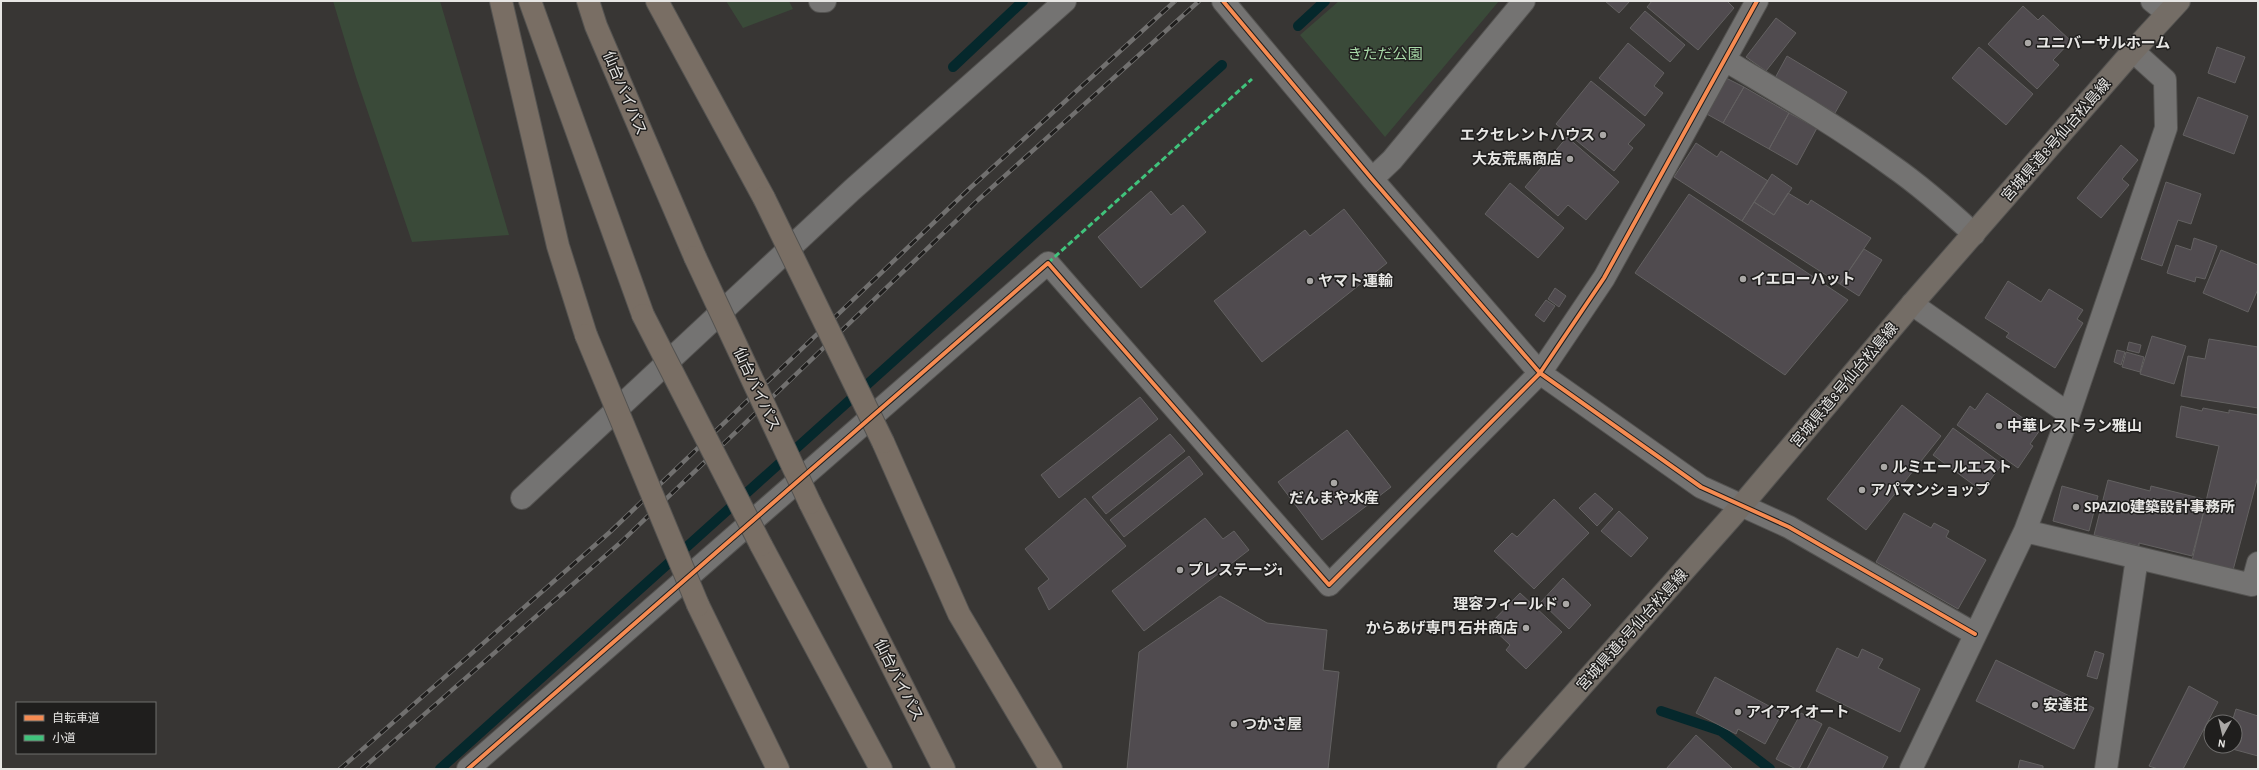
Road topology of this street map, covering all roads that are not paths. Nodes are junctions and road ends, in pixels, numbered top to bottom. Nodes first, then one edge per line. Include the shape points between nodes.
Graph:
1 (501, 1) edge
2 (530, 1) edge
3 (588, 1) edge
4 (657, 1) edge
5 (820, 1) edge
6 (825, 1) edge
7 (1066, 1) edge
8 (1223, 1) edge
9 (1524, 1) edge
10 (1757, 1) edge
11 (2166, 5) edge
12 (2133, 51) junction
13 (1725, 60) junction
14 (1372, 179) junction
15 (1974, 234) junction
16 (1912, 304) junction
17 (1540, 373) junction
18 (2069, 414) junction
19 (522, 498) dead end
20 (1742, 505) junction
21 (2026, 532) junction
22 (2137, 558) junction
23 (2258, 563) edge
24 (1975, 634) junction
25 (468, 769) edge
26 (778, 769) edge
27 (881, 769) edge
28 (944, 769) edge
29 (1051, 769) edge
30 (1508, 769) edge
31 (1911, 769) edge
32 (2106, 769) edge

1 - 26 highway, bridge via 558,246 586,335 698,605
2 - 27 highway, bridge via 643,315
3 - 28 highway, 仙台バイパス, bridge via 596,26 695,257 810,503
4 - 29 highway, bridge via 764,198 883,442 959,614
5 - 6 street
7 - 19 street via 852,190
8 - 14 street
9 - 14 street via 1392,160
10 - 13 street
11 - 12 main road, 宮城県道8号仙台松島線
12 - 15 main road, 宮城県道8号仙台松島線
12 - 18 street via 2165,80 2166,128
13 - 15 street via 1834,126 1893,166 1944,206
13 - 17 street via 1604,278
14 - 17 street
15 - 16 main road, 宮城県道8号仙台松島線
16 - 18 street
16 - 20 main road, 宮城県道8号仙台松島線
17 - 20 street via 1700,488
17 - 25 street via 1329,585 1048,263
18 - 21 street
20 - 24 street via 1789,527
20 - 30 main road, 宮城県道8号仙台松島線
21 - 22 street
21 - 24 street
22 - 23 street via 2252,585
22 - 32 street
24 - 31 street

